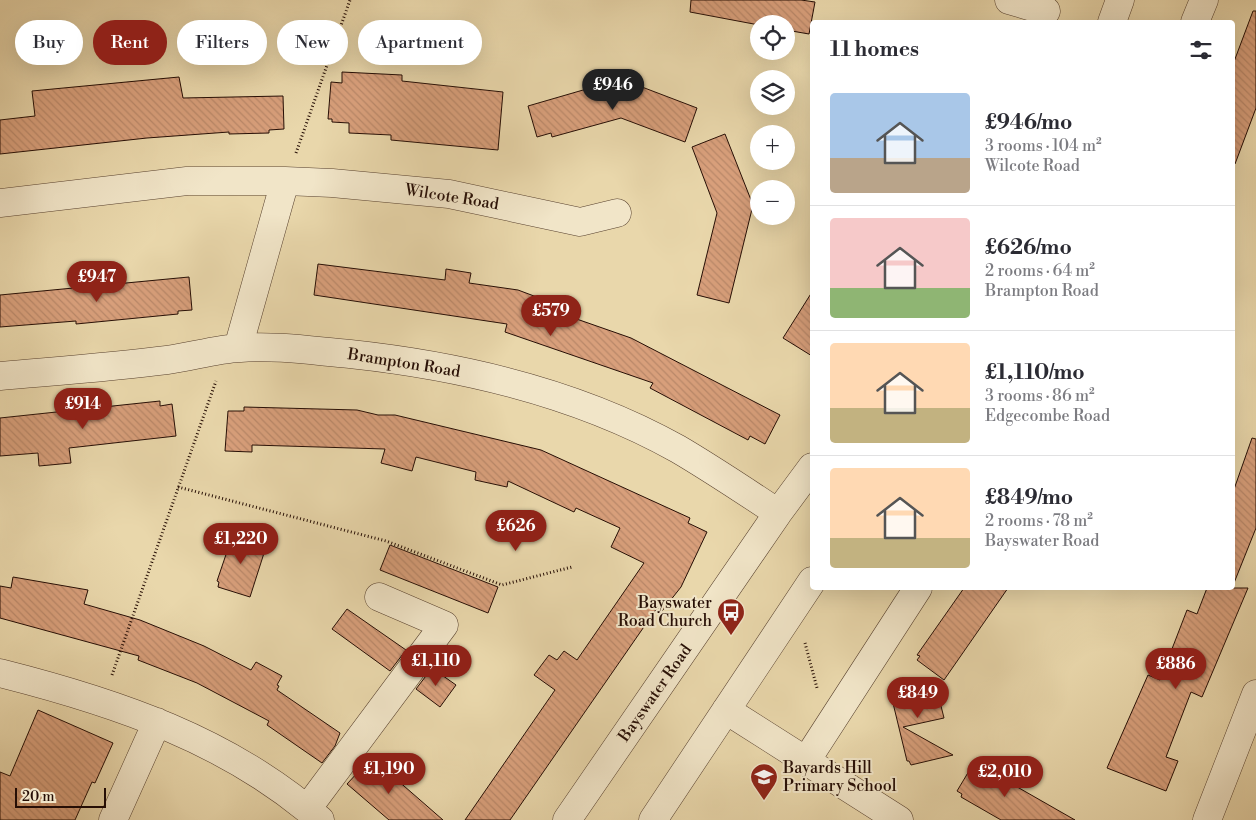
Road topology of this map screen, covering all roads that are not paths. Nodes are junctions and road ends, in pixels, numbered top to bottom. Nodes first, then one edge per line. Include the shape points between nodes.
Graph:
1 (1009, 0) edge
2 (1120, 0) edge
3 (1204, 0) edge
4 (1046, 11) edge
5 (1113, 20) edge
6 (1196, 20) edge
7 (285, 181) junction
8 (0, 203) edge
9 (617, 213) dead end
10 (238, 348) junction
11 (0, 376) edge
12 (810, 470) edge
13 (778, 513) junction
14 (810, 584) edge
15 (917, 590) edge
16 (379, 597) dead end
17 (0, 673) edge
18 (1256, 694) edge
19 (726, 710) junction
20 (157, 722) junction
21 (806, 761) junction
22 (313, 814) edge
23 (113, 820) edge
24 (567, 820) edge
25 (653, 820) edge
26 (900, 820) edge
27 (1207, 820) edge

1 - 4 street
2 - 5 street
3 - 6 street
7 - 8 street, Wilcote Road via 187,181
7 - 9 street, Wilcote Road via 449,194 580,222
7 - 10 street
10 - 11 street, Brampton Road via 143,363
10 - 13 street, Brampton Road via 404,360 479,375 562,398 677,449
12 - 13 street, Bayswater Road
13 - 24 street, Bayswater Road
14 - 19 street
15 - 21 street
16 - 22 street via 444,625
17 - 20 street via 102,701
18 - 27 street
19 - 21 street
19 - 25 street
20 - 22 street via 247,767
20 - 23 street
21 - 26 street

